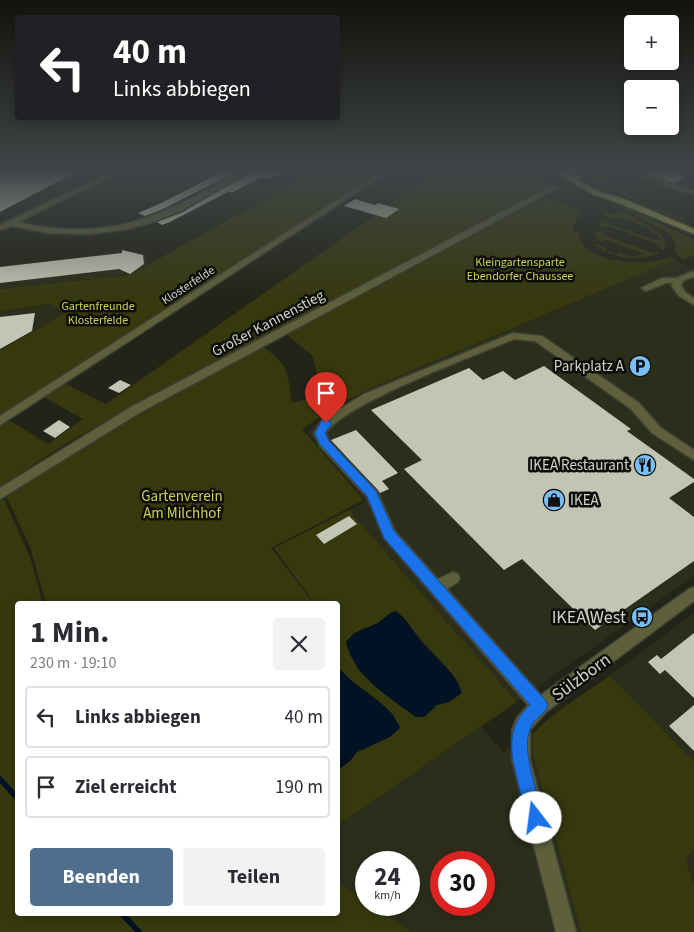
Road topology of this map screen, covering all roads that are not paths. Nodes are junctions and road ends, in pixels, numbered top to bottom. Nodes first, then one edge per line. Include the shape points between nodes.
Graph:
1 (33, 212) edge
2 (168, 212) edge
3 (322, 212) edge
4 (508, 212) edge
5 (648, 212) edge
6 (11, 223) junction
7 (0, 228) edge
8 (694, 232) edge
9 (694, 274) edge
10 (678, 281) junction
11 (646, 288) dead end
12 (694, 302) edge
13 (0, 421) edge
14 (694, 456) edge
15 (0, 494) edge
16 (452, 578) dead end
17 (436, 588) junction
18 (694, 594) edge
19 (540, 706) junction
20 (566, 932) edge

1 - 6 street
2 - 6 street via 130,226 104,230 44,231
3 - 13 street, Klosterfelde
4 - 15 street, Großer Kannenstieg via 143,406
5 - 8 main road
6 - 7 street
9 - 10 street
10 - 11 street via 665,280
10 - 12 street via 679,292
14 - 17 street via 656,430 635,406 538,338 508,337 368,397 326,423 320,433 324,443 372,494 388,534
16 - 17 street
17 - 19 street
18 - 19 street, Sülzborn
19 - 20 street, Sülzborn via 522,726 519,740 521,760

